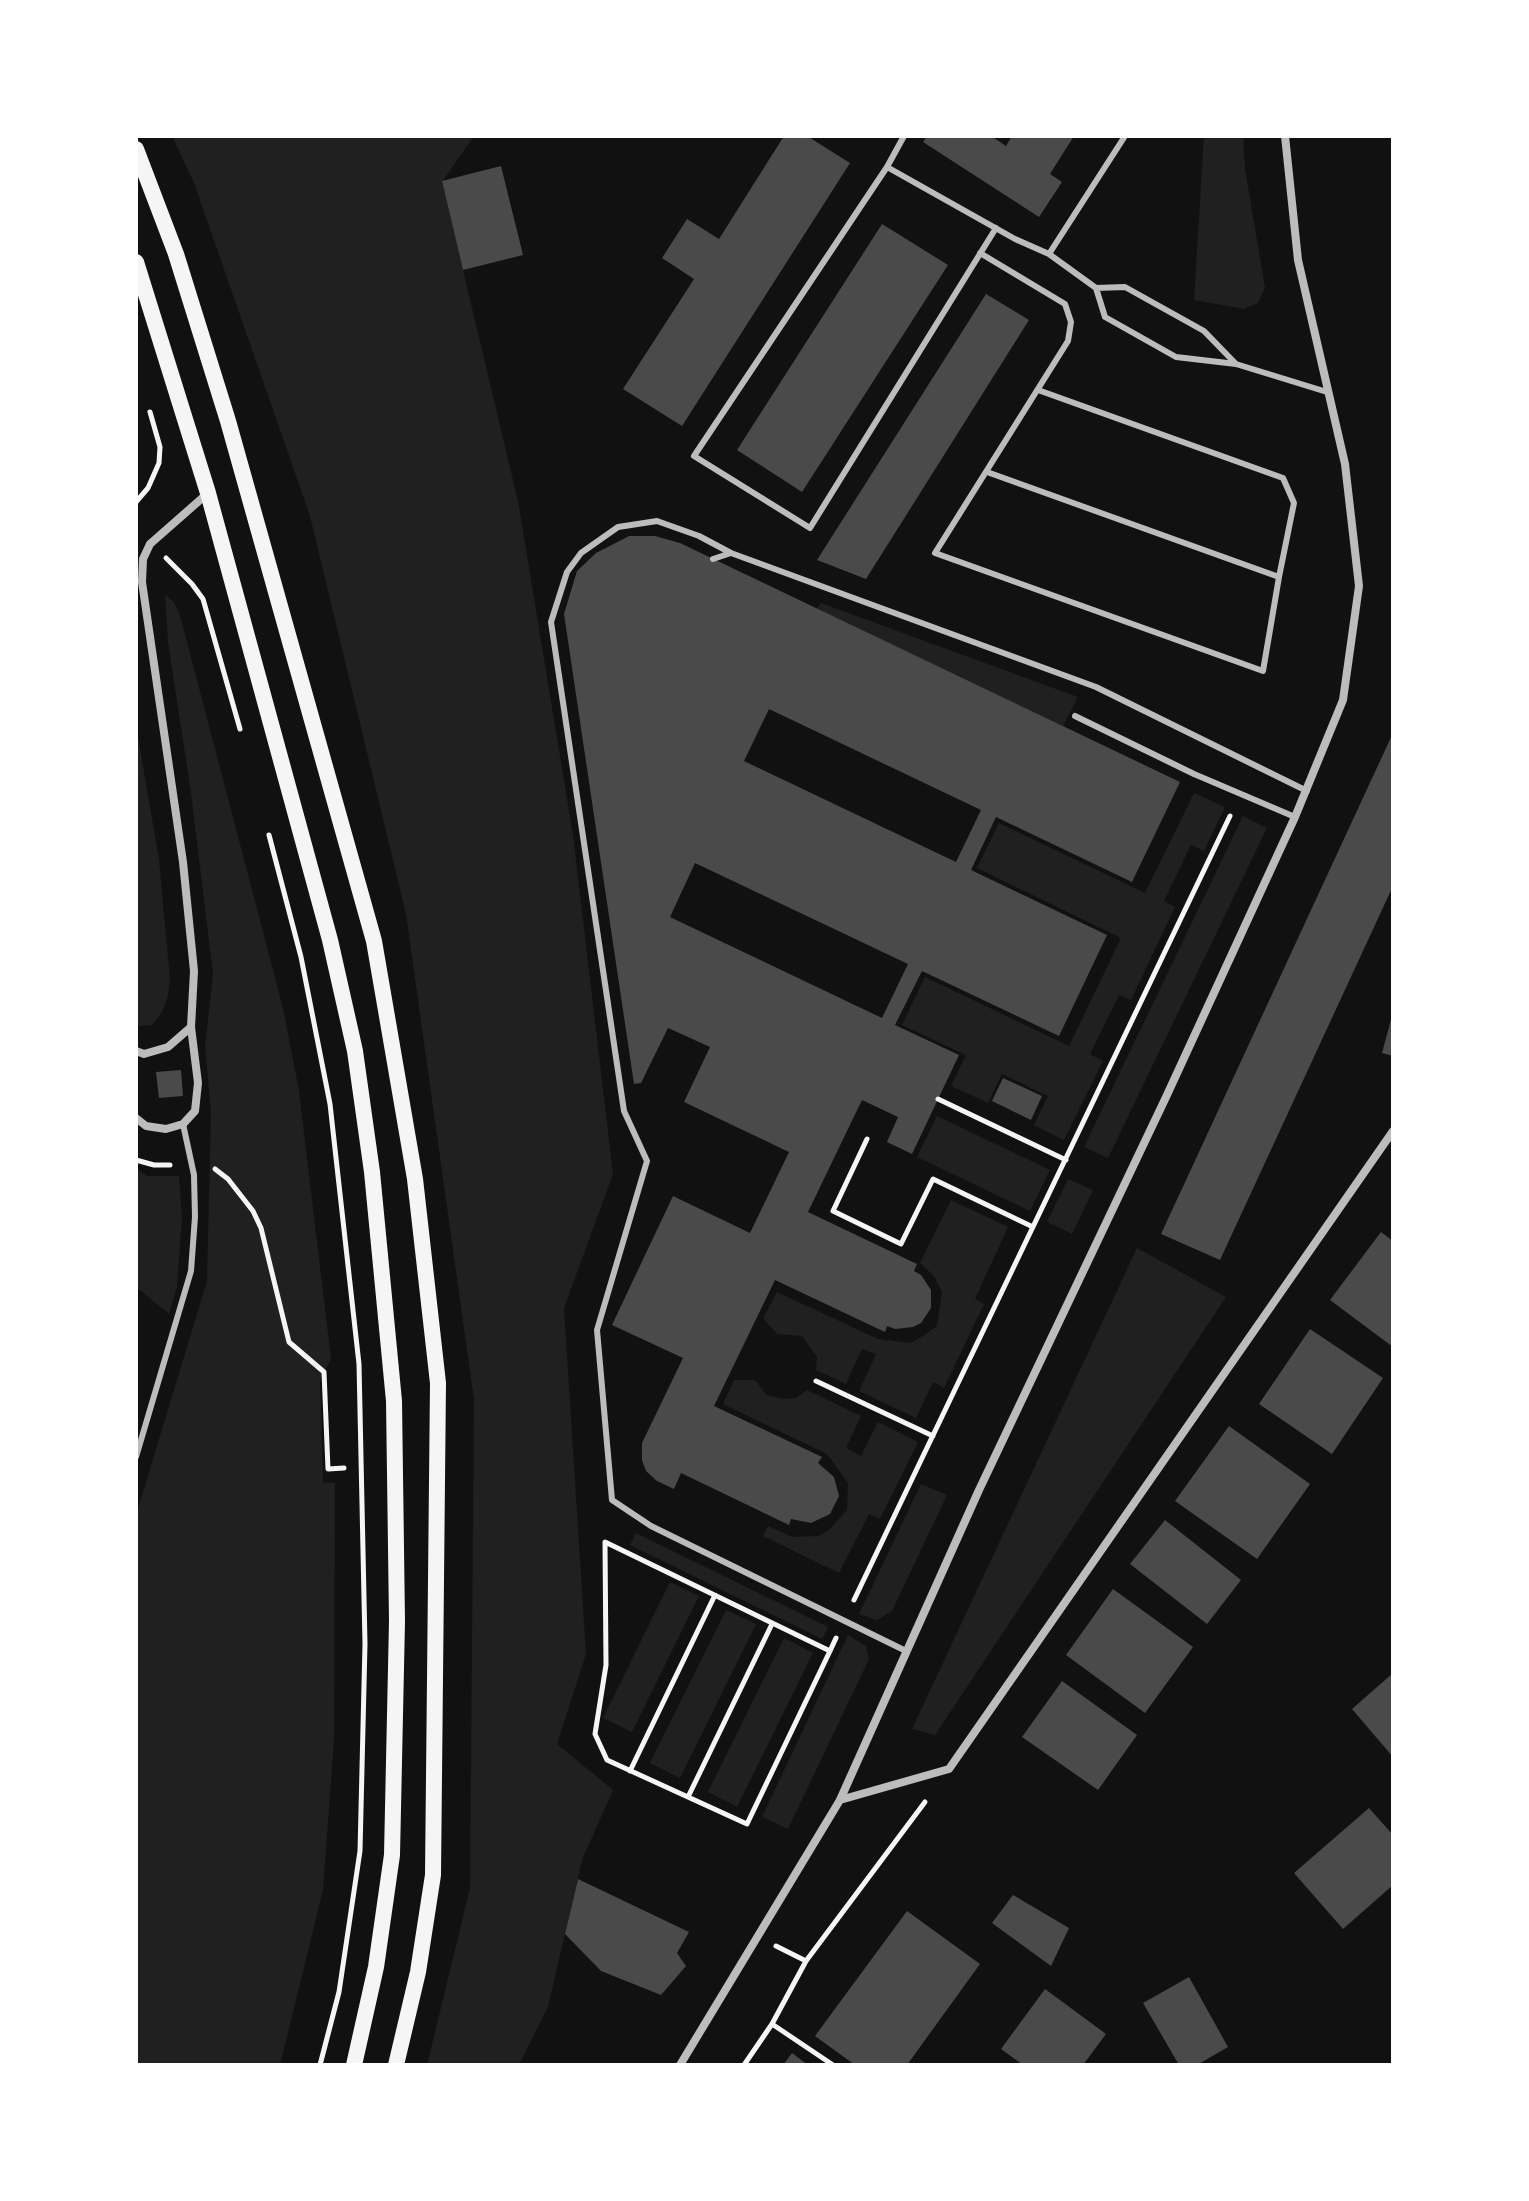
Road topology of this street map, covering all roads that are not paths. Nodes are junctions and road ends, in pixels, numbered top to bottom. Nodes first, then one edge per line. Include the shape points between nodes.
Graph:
1 (904, 136) edge
2 (1125, 136) edge
3 (1285, 136) edge
4 (136, 149) edge
5 (887, 167) junction
6 (996, 228) junction
7 (980, 253) junction
8 (1049, 254) junction
9 (136, 262) edge
10 (1096, 288) junction
11 (1236, 364) junction
12 (1038, 390) junction
13 (1327, 392) junction
14 (987, 472) junction
15 (208, 493) junction
16 (731, 553) junction
17 (713, 559) dead end
18 (1279, 577) junction
19 (1075, 716) dead end
20 (1307, 791) junction
21 (1295, 817) junction
22 (191, 1027) junction
23 (136, 1051) edge
24 (136, 1118) edge
25 (183, 1124) junction
26 (1393, 1131) edge
27 (136, 1457) edge
28 (906, 1651) junction
29 (840, 1800) junction
30 (354, 2065) edge
31 (396, 2065) edge
32 (680, 2065) edge

1 - 5 lane
2 - 8 lane
3 - 13 street via 1298,260
4 - 31 main road via 176,254 228,421 374,941 415,1179 438,1383 433,1875
5 - 6 lane
5 - 7 lane via 694,456 810,528
6 - 7 lane
6 - 8 lane
7 - 12 lane via 1065,304 1071,322 1068,341
8 - 10 lane
9 - 15 main road
10 - 11 lane via 1125,287 1204,331
10 - 11 lane via 1105,317 1138,338 1176,357
11 - 13 lane
12 - 14 lane
12 - 18 lane via 1283,478 1294,503
13 - 20 street via 1345,464 1359,586 1343,700
14 - 18 lane
14 - 18 lane via 935,553 1263,671
15 - 22 street via 150,544 142,582 183,862 194,971
15 - 30 main road via 355,1051 383,1277 395,1432 392,1855 376,1967
16 - 17 lane
16 - 20 lane via 1096,687
16 - 28 lane via 657,521 618,527 574,562 551,622 624,1111 647,1161 597,1330 612,1500 651,1526
19 - 21 lane
20 - 21 street
21 - 28 street
22 - 23 street via 168,1047
22 - 25 street via 198,1083 195,1111
24 - 25 street via 146,1126 166,1129
25 - 27 lane via 194,1175 191,1271
26 - 29 street via 949,1769
28 - 29 street
29 - 32 street

